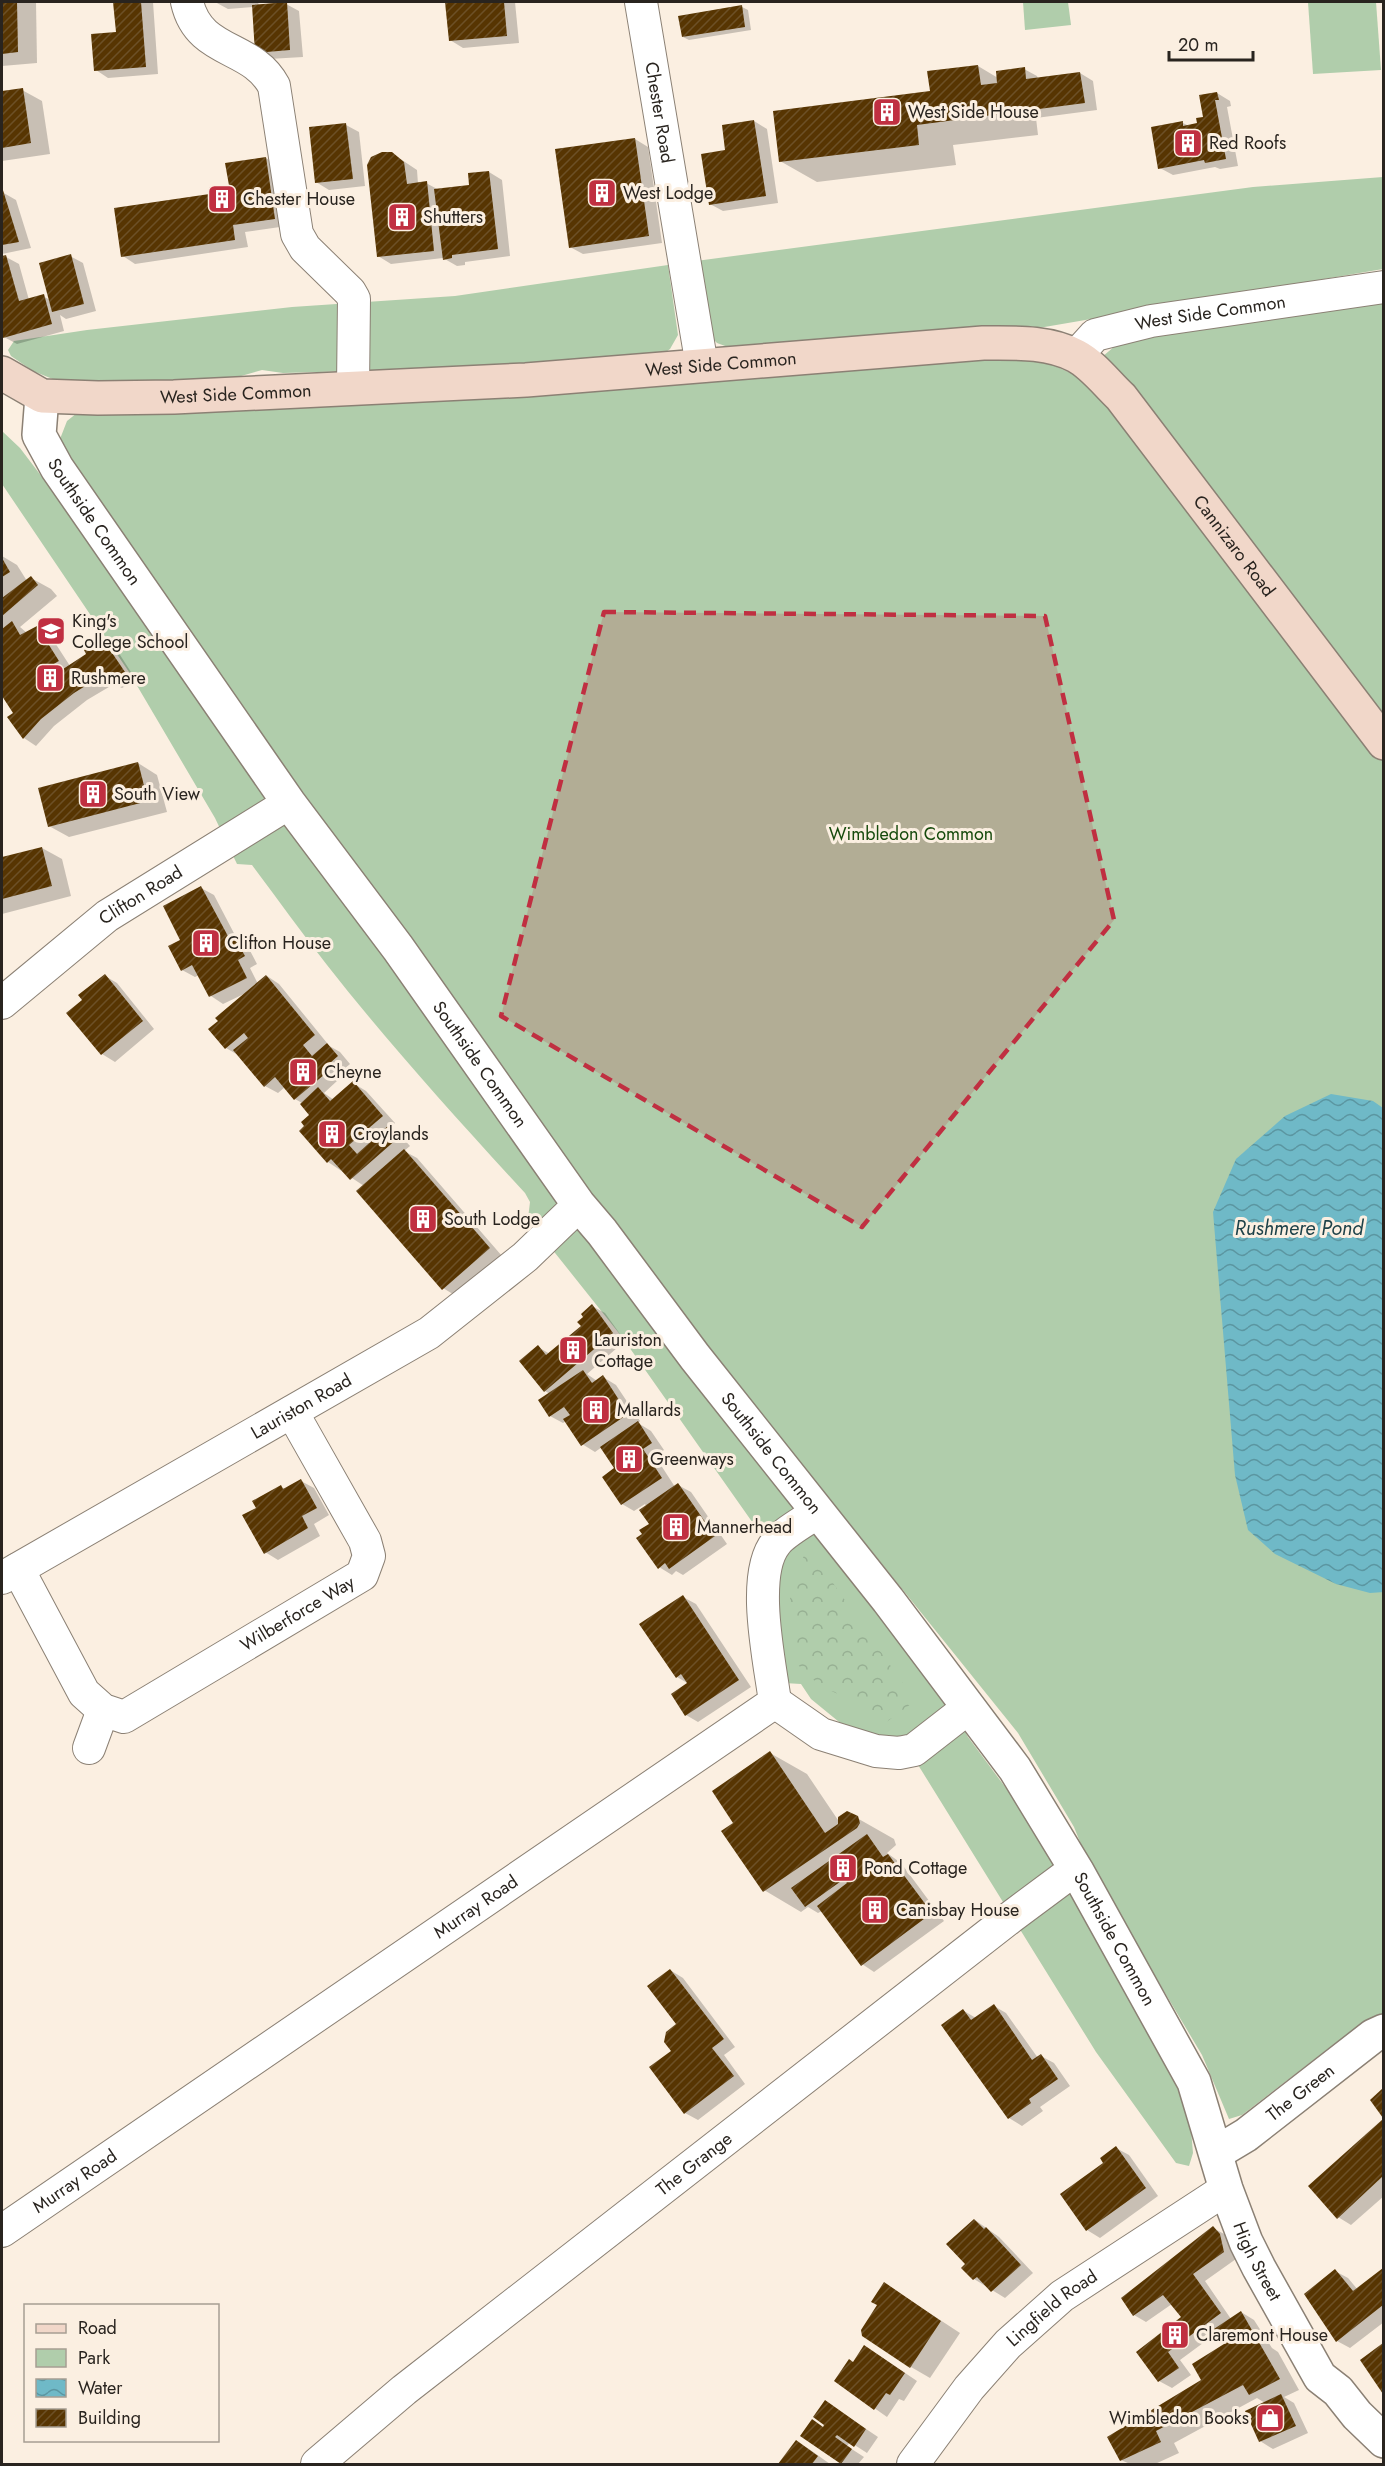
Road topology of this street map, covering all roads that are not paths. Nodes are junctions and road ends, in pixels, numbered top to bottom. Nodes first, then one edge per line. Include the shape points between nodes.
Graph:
1 (187, 2) edge
2 (641, 2) edge
3 (1383, 286) edge
4 (1076, 356) junction
5 (702, 366) junction
6 (2, 373) edge
7 (353, 387) junction
8 (42, 396) junction
9 (1383, 743) edge
10 (289, 803) junction
11 (2, 1003) edge
12 (579, 1205) junction
13 (292, 1412) junction
14 (817, 1512) junction
15 (10, 1574) edge
16 (775, 1702) junction
17 (969, 1708) junction
18 (103, 1710) junction
19 (89, 1748) dead end
20 (1077, 1871) junction
21 (1383, 2031) edge
22 (1215, 2152) junction
23 (1226, 2189) junction
24 (2, 2231) edge
25 (1383, 2441) edge
26 (317, 2464) edge
27 (913, 2464) edge

1 - 7 street via 197,25 209,39 258,64 274,86 297,234 305,248 354,299
2 - 5 street, Chester Road
3 - 4 street, West Side Common via 1151,321 1095,335
4 - 5 main road, West Side Common via 1023,343 982,343
4 - 9 main road, Cannizaro Road via 1121,397
5 - 7 main road, West Side Common via 518,381
6 - 8 main road
7 - 8 main road, West Side Common via 174,397
8 - 10 street, Southside Common via 39,435 57,468
10 - 11 street, Clifton Road via 107,916
10 - 12 street, Southside Common via 398,948
12 - 13 street, Lauriston Road via 525,1257 429,1333
12 - 14 street, Southside Common
13 - 15 street, Lauriston Road
13 - 18 street, Wilberforce Way via 364,1541 369,1556 362,1575 124,1717
14 - 16 street via 776,1543 764,1572 762,1592
14 - 17 street, Southside Common
15 - 18 street via 84,1693
16 - 17 street via 822,1734 876,1752 899,1754 914,1750
16 - 24 street, Murray Road
17 - 20 street, Southside Common via 1015,1768
18 - 19 street
20 - 22 street, Southside Common via 1194,2082
20 - 26 street, The Grange via 1011,1917 510,2307
21 - 22 street, The Green via 1246,2135
22 - 23 street, Southside Common
23 - 25 street, High Street via 1255,2260 1313,2366
23 - 27 street, Lingfield Road via 1062,2296 1039,2316 969,2388

